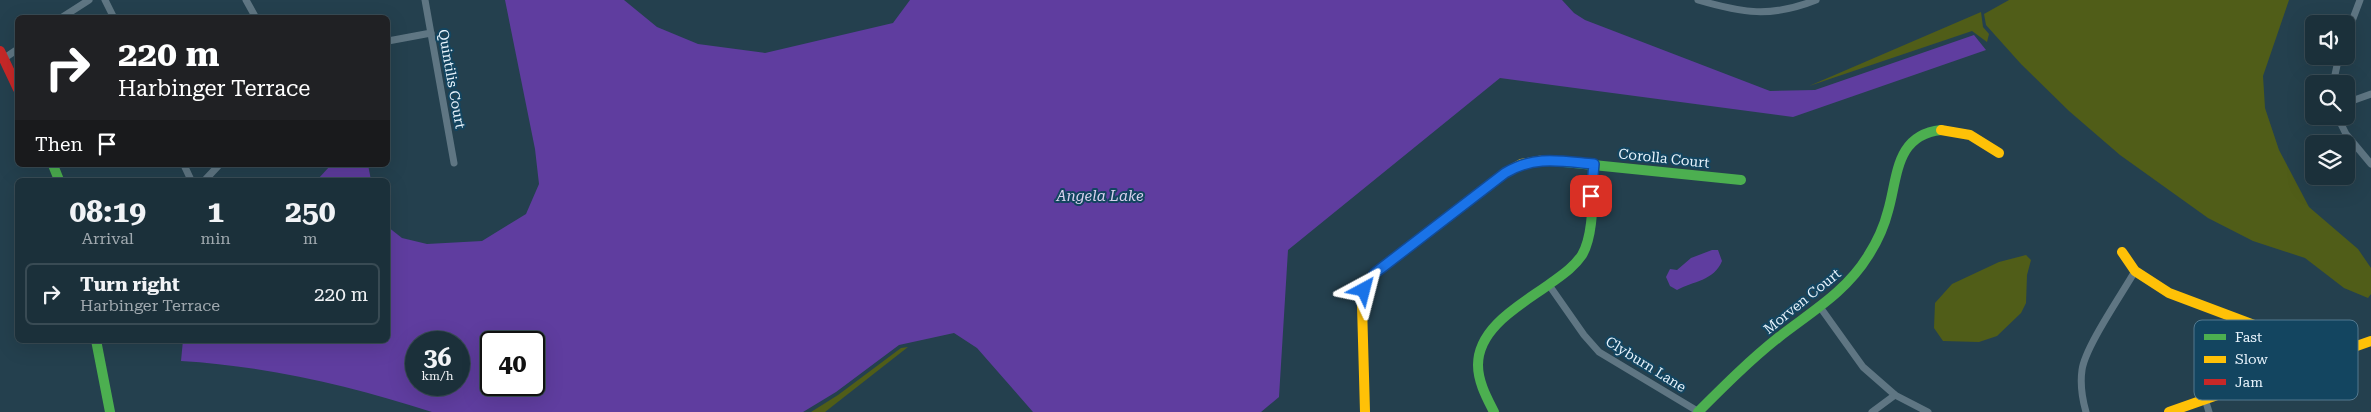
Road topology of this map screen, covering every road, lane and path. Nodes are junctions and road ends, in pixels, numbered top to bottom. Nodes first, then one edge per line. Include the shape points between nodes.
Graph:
1 (89, 0) edge
2 (105, 0) edge
3 (246, 0) edge
4 (425, 0) edge
5 (1698, 0) edge
6 (1816, 0) edge
7 (2360, 0) edge
8 (66, 15) edge
9 (112, 15) edge
10 (254, 15) edge
11 (2354, 15) edge
12 (431, 33) junction
13 (390, 41) edge
14 (15, 49) edge
15 (2, 55) edge
16 (15, 83) edge
17 (2371, 94) edge
18 (2355, 100) edge
19 (2342, 125) edge
20 (1999, 153) dead end
21 (454, 162) dead end
22 (1594, 164) junction
23 (2371, 164) edge
24 (217, 167) edge
25 (207, 178) edge
26 (1741, 180) dead end
27 (2122, 252) dead end
28 (2135, 271) junction
29 (1549, 285) junction
30 (1820, 307) junction
31 (2241, 320) edge
32 (2371, 341) edge
33 (97, 343) edge
34 (2358, 346) edge
35 (1895, 395) junction
36 (2205, 400) joint
37 (110, 412) edge
38 (1365, 412) edge
39 (1494, 412) edge
40 (1699, 412) edge
41 (1872, 412) edge
42 (1928, 412) edge
43 (2086, 412) edge
44 (2169, 412) edge
45 (2209, 412) edge

1 - 8 street
2 - 9 street
3 - 10 street
4 - 12 street, Quintilis Court
5 - 6 street via 1732,10 1765,13
7 - 11 street
12 - 13 street
12 - 21 street, Quintilis Court
14 - 15 street
15 - 16 street
17 - 18 street
19 - 23 street
20 - 30 street, Morven Court via 1968,132 1949,129 1917,139 1896,165 1890,205 1868,257 1852,280
22 - 26 street, Corolla Court
22 - 29 street via 1585,249 1573,266
22 - 38 street, Corolla Court via 1542,160 1521,164 1375,273 1364,290 1362,304
24 - 25 street
27 - 28 street
28 - 31 street via 2169,293
28 - 43 street via 2090,348 2082,368 2081,387
29 - 39 street via 1485,337 1479,351 1477,372 1482,391
29 - 40 street, Clyburn Lane via 1599,352
30 - 35 street via 1863,367
30 - 40 street, Morven Court via 1742,368
32 - 34 street
33 - 37 street
35 - 41 street
35 - 42 street
36 - 44 street
36 - 45 street

